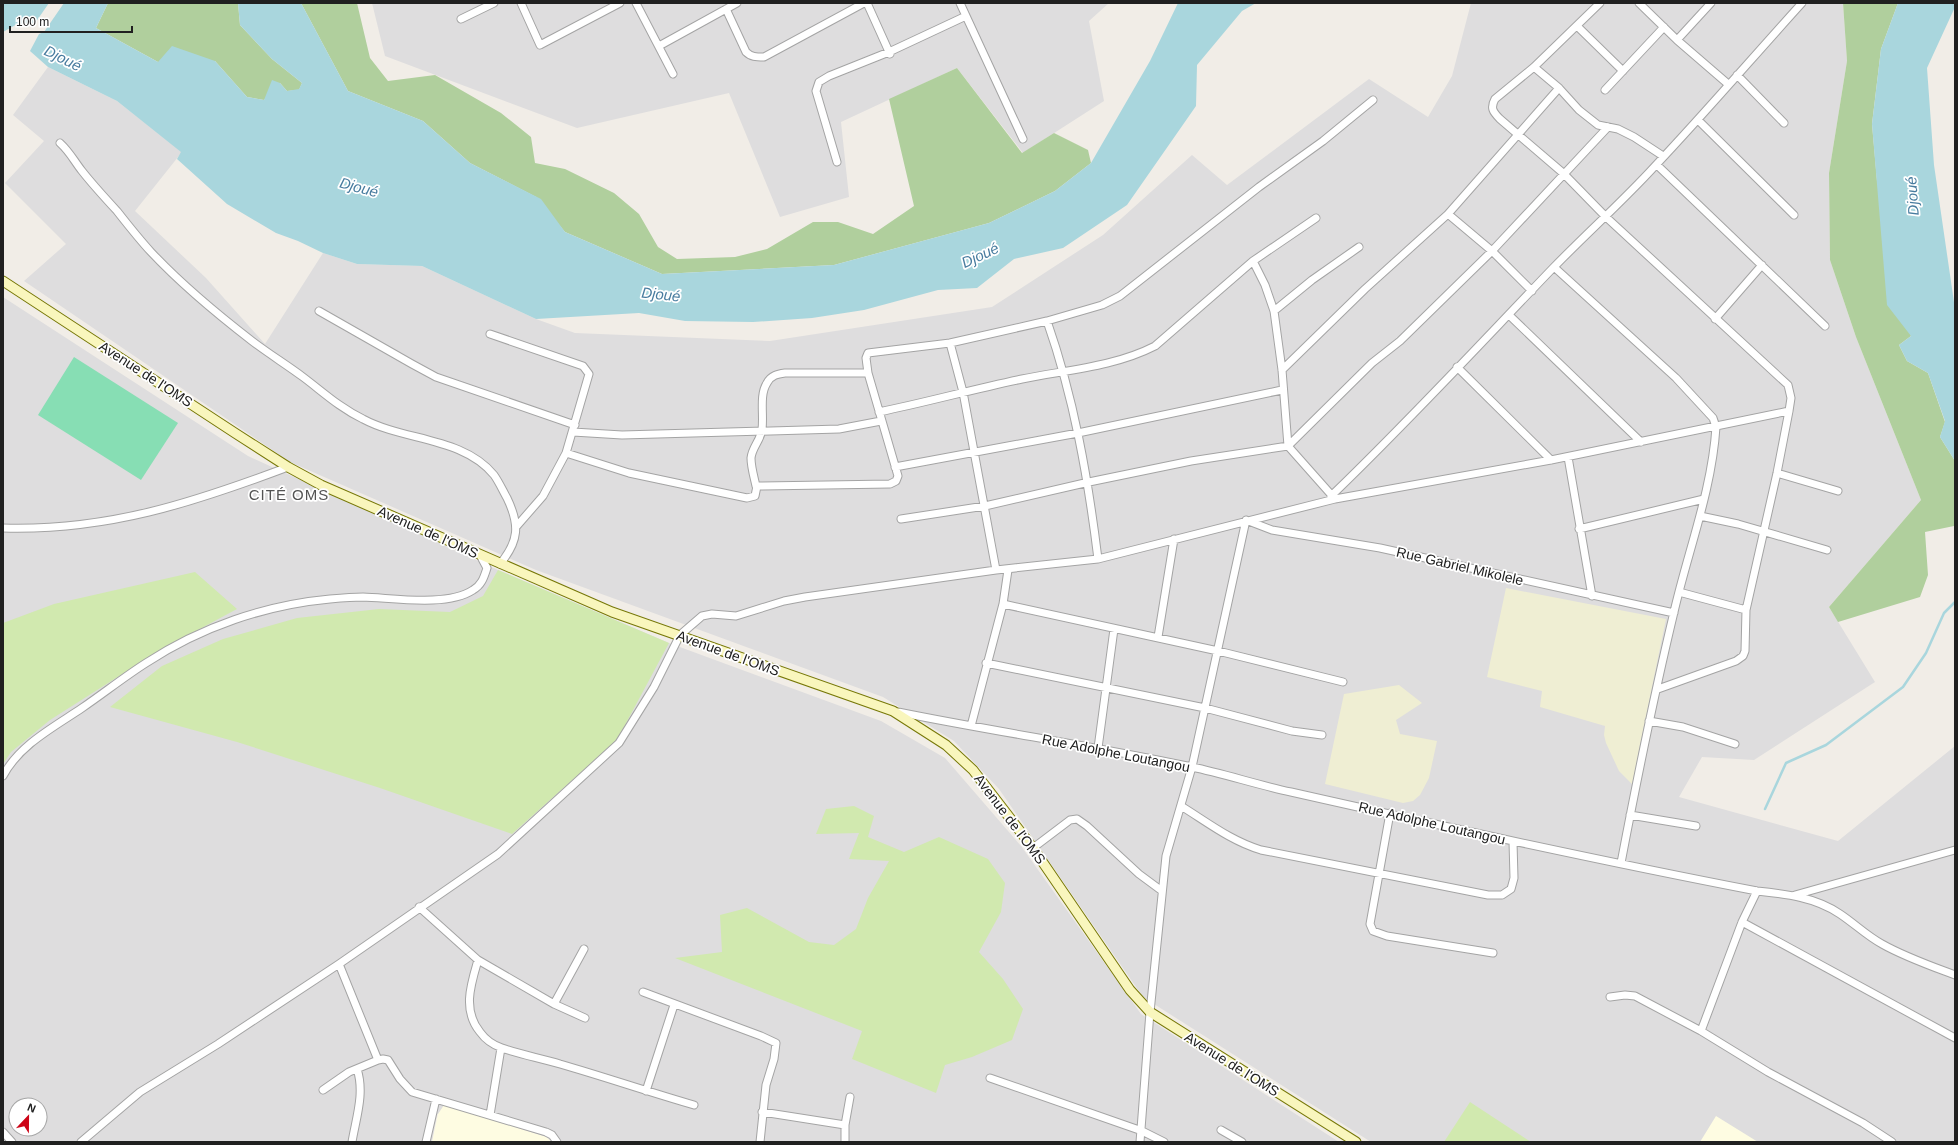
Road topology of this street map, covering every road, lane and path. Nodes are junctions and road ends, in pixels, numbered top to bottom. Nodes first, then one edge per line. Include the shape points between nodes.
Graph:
1 (494, 3) edge
2 (521, 3) edge
3 (620, 3) edge
4 (636, 3) edge
5 (738, 3) edge
6 (866, 3) edge
7 (960, 3) edge
8 (1600, 3) edge
9 (1639, 3) edge
10 (1712, 3) edge
11 (1802, 3) edge
12 (726, 9) junction
13 (966, 16) junction
14 (461, 19) dead end
15 (1577, 26) junction
16 (1664, 27) junction
17 (1677, 40) junction
18 (659, 46) junction
19 (890, 53) junction
20 (1534, 67) junction
21 (1623, 71) junction
22 (673, 74) dead end
23 (1737, 75) junction
24 (1728, 84) junction
25 (1559, 88) junction
26 (1605, 90) dead end
27 (1373, 100) dead end
28 (1698, 120) junction
29 (1784, 123) dead end
30 (1608, 127) junction
31 (1518, 133) junction
32 (1023, 139) dead end
33 (60, 143) dead end
34 (1663, 156) junction
35 (837, 162) dead end
36 (1656, 165) junction
37 (1563, 173) junction
38 (1448, 214) junction
39 (1794, 215) dead end
40 (1606, 217) junction
41 (1316, 218) dead end
42 (1359, 247) dead end
43 (1492, 251) junction
44 (1252, 261) junction
45 (1762, 265) junction
46 (1554, 267) junction
47 (3, 281) edge
48 (1532, 291) junction
49 (319, 310) dead end
50 (1274, 311) junction
51 (1509, 315) junction
52 (1715, 319) junction
53 (1047, 321) junction
54 (1825, 326) dead end
55 (490, 334) dead end
56 (950, 343) junction
57 (1457, 367) junction
58 (1282, 370) junction
59 (1063, 371) junction
60 (868, 373) junction
61 (1282, 390) junction
62 (963, 392) junction
63 (879, 412) junction
64 (1789, 412) junction
65 (882, 421) junction
66 (1716, 427) junction
67 (574, 428) junction
68 (762, 430) junction
69 (1078, 433) junction
70 (1641, 442) junction
71 (1288, 446) junction
72 (566, 452) junction
73 (974, 452) junction
74 (1568, 457) junction
75 (1551, 460) junction
76 (288, 467) junction
77 (895, 467) junction
78 (1778, 473) junction
79 (1089, 482) junction
80 (757, 486) junction
81 (1838, 490) dead end
82 (1333, 498) junction
83 (1704, 499) junction
84 (985, 506) junction
85 (1700, 516) junction
86 (901, 519) dead end
87 (1246, 520) junction
88 (516, 527) junction
89 (3, 528) edge
90 (1579, 529) junction
91 (1763, 532) junction
92 (1174, 539) junction
93 (1827, 550) dead end
94 (480, 555) junction
95 (1098, 559) junction
96 (500, 564) junction
97 (996, 570) junction
98 (1008, 570) junction
99 (1679, 592) junction
100 (1592, 596) junction
101 (1003, 604) junction
102 (1746, 610) junction
103 (1674, 613) junction
104 (1114, 629) junction
105 (680, 635) junction
106 (1158, 637) junction
107 (1218, 651) junction
108 (986, 662) junction
109 (1343, 682) dead end
110 (1106, 688) junction
111 (1658, 689) junction
112 (1205, 708) junction
113 (893, 711) junction
114 (1649, 721) junction
115 (971, 726) junction
116 (1322, 735) dead end
117 (1735, 744) dead end
118 (1098, 748) junction
119 (1192, 767) junction
120 (3, 776) edge
121 (1180, 806) junction
122 (1390, 813) junction
123 (1630, 815) junction
124 (1696, 826) dead end
125 (1513, 842) junction
126 (1033, 848) junction
127 (1955, 850) edge
128 (1621, 864) junction
129 (1378, 874) junction
130 (1757, 891) junction
131 (1162, 892) junction
132 (1794, 895) junction
133 (419, 907) junction
134 (1742, 922) junction
135 (584, 949) dead end
136 (1492, 953) dead end
137 (478, 960) junction
138 (338, 964) junction
139 (1955, 975) edge
140 (643, 992) dead end
141 (1610, 997) dead end
142 (554, 1004) junction
143 (674, 1005) junction
144 (1150, 1012) junction
145 (585, 1018) dead end
146 (1701, 1031) junction
147 (1955, 1038) edge
148 (501, 1048) junction
149 (378, 1060) junction
150 (357, 1069) junction
151 (990, 1078) dead end
152 (323, 1090) dead end
153 (646, 1091) junction
154 (850, 1096) dead end
155 (436, 1099) junction
156 (694, 1105) dead end
157 (762, 1112) junction
158 (490, 1115) junction
159 (845, 1125) junction
160 (1221, 1130) dead end
161 (1142, 1131) junction
162 (3, 1132) edge
163 (12, 1142) edge
164 (81, 1142) edge
165 (352, 1142) edge
166 (426, 1142) edge
167 (557, 1142) edge
168 (760, 1142) edge
169 (845, 1142) edge
170 (1140, 1142) edge
171 (1164, 1142) edge
172 (1242, 1142) edge
173 (1356, 1142) edge
174 (1892, 1142) edge

1 - 14 street
2 - 3 street via 540,45
4 - 18 street
5 - 12 street
6 - 12 street via 764,57 750,56 746,52
6 - 19 street
7 - 13 street
8 - 15 street
9 - 16 street
10 - 17 street
11 - 23 street
12 - 18 street
13 - 19 street
13 - 32 street
15 - 20 street
15 - 21 street
16 - 17 street
16 - 21 street
17 - 24 street
18 - 22 street
19 - 35 street via 829,76 816,86
20 - 25 street
20 - 31 street via 1491,104 1495,114
21 - 26 street
23 - 24 street
23 - 29 street
24 - 28 street
25 - 30 street via 1598,125
25 - 31 street
27 - 53 street via 1120,296 1102,305
28 - 34 street
28 - 39 street
30 - 34 street via 1634,137
30 - 37 street
31 - 37 street
31 - 38 street
33 - 88 street via 151,252 253,341 336,404 385,429 451,447 483,463 495,476 511,506
34 - 36 street
36 - 40 street
36 - 45 street
37 - 40 street
37 - 43 street
38 - 43 street
38 - 58 street via 1365,289
40 - 46 street
40 - 52 street
41 - 44 street
42 - 50 street
43 - 48 street
43 - 71 street
44 - 50 street
44 - 59 street via 1155,346 1136,355
45 - 52 street
45 - 54 street
46 - 48 street
46 - 66 street via 1676,378 1713,418
47 - 76 street, Avenue de l'OMS
48 - 51 street
49 - 67 street via 436,377
50 - 58 street
51 - 57 street
51 - 70 street
52 - 64 street via 1788,385 1791,398
53 - 56 street
53 - 59 street
55 - 67 street via 587,369 589,374
56 - 60 street via 868,352
56 - 62 street
57 - 75 street
57 - 82 street
58 - 61 street
59 - 62 street
59 - 69 street
60 - 63 street
60 - 68 street via 785,373 770,378 765,385
61 - 69 street
61 - 71 street
62 - 63 street
62 - 73 street
63 - 65 street
64 - 66 street
64 - 78 street
65 - 68 street via 839,429
65 - 77 street
66 - 70 street
66 - 83 street
67 - 68 street via 622,435
67 - 72 street
68 - 80 street via 751,459
69 - 73 street
69 - 79 street
70 - 74 street
71 - 79 street via 1191,461
71 - 82 street
72 - 80 street via 629,473 747,498 754,496
72 - 88 street via 546,490
73 - 77 street
73 - 84 street
74 - 75 street
74 - 90 street
75 - 82 street
76 - 89 street via 217,494 139,516 33,529
76 - 94 street, Avenue de l'OMS via 321,485
77 - 80 street via 897,479 890,484
78 - 81 street
78 - 91 street
79 - 84 street
79 - 95 street
82 - 87 street
83 - 85 street
83 - 90 street
84 - 86 street
84 - 97 street
85 - 91 street
85 - 99 street
87 - 92 street
87 - 100 street, Rue Gabriel Mikolele via 1272,530 1380,548
87 - 107 street
88 - 96 street via 513,545
90 - 100 street
91 - 93 street
91 - 102 street
92 - 95 street
92 - 106 street
94 - 96 street, Avenue de l'OMS
94 - 120 street via 487,568 483,580 475,590 453,598 330,599 265,610 196,634 146,662 35,740 12,762
95 - 98 street
96 - 105 street, Avenue de l'OMS via 612,612
97 - 98 street
97 - 105 street via 805,597 736,616 702,616
98 - 101 street
99 - 102 street
99 - 103 street
100 - 103 street, Rue Gabriel Mikolele
101 - 104 street
101 - 108 street
102 - 111 street via 1745,651 1742,656 1736,661
103 - 111 street
104 - 106 street
104 - 110 street
105 - 113 street, Avenue de l'OMS
105 - 133 street via 654,687 619,743 498,854
106 - 107 street
107 - 109 street
107 - 112 street
108 - 110 street
108 - 115 street
110 - 112 street
110 - 118 street
111 - 114 street
112 - 116 street via 1275,728
112 - 119 street
113 - 115 street, Rue Adolphe Loutangou
113 - 126 street, Avenue de l'OMS via 946,745 973,770
114 - 117 street via 1683,727
114 - 123 street
115 - 118 street, Rue Adolphe Loutangou
118 - 119 street, Rue Adolphe Loutangou
119 - 121 street
119 - 122 street, Rue Adolphe Loutangou via 1289,792
121 - 129 street via 1245,845
121 - 131 street via 1166,856
122 - 125 street, Rue Adolphe Loutangou
122 - 129 street
123 - 124 street
123 - 128 street
125 - 128 street, Rue Adolphe Loutangou
125 - 129 street via 1514,878 1511,889 1502,895 1488,895
126 - 131 street via 1070,820 1077,819
126 - 144 street, Avenue de l'OMS via 1104,953
127 - 132 street
128 - 130 street, Rue Adolphe Loutangou
129 - 136 street via 1370,924 1373,931 1387,936
130 - 132 street, Rue Adolphe Loutangou
130 - 134 street
131 - 144 street
132 - 139 street, Rue Adolphe Loutangou via 1816,901 1839,913 1893,950
133 - 137 street
133 - 138 street
134 - 146 street
134 - 147 street
135 - 142 street
137 - 142 street
137 - 148 street via 468,1003 471,1017 479,1032
138 - 149 street
138 - 164 street via 218,1044 140,1092
140 - 143 street
141 - 146 street via 1635,996
142 - 145 street
143 - 153 street
143 - 157 street via 776,1043
144 - 161 street
144 - 173 street, Avenue de l'OMS
146 - 174 street
148 - 153 street
148 - 158 street
149 - 150 street
149 - 155 street via 388,1060 412,1092
150 - 152 street
150 - 165 street via 361,1081 361,1094
151 - 161 street
153 - 156 street
154 - 159 street
155 - 158 street
155 - 166 street
157 - 159 street
157 - 168 street
158 - 167 street via 546,1132
159 - 169 street
160 - 172 street
161 - 170 street
161 - 171 street
162 - 163 street

